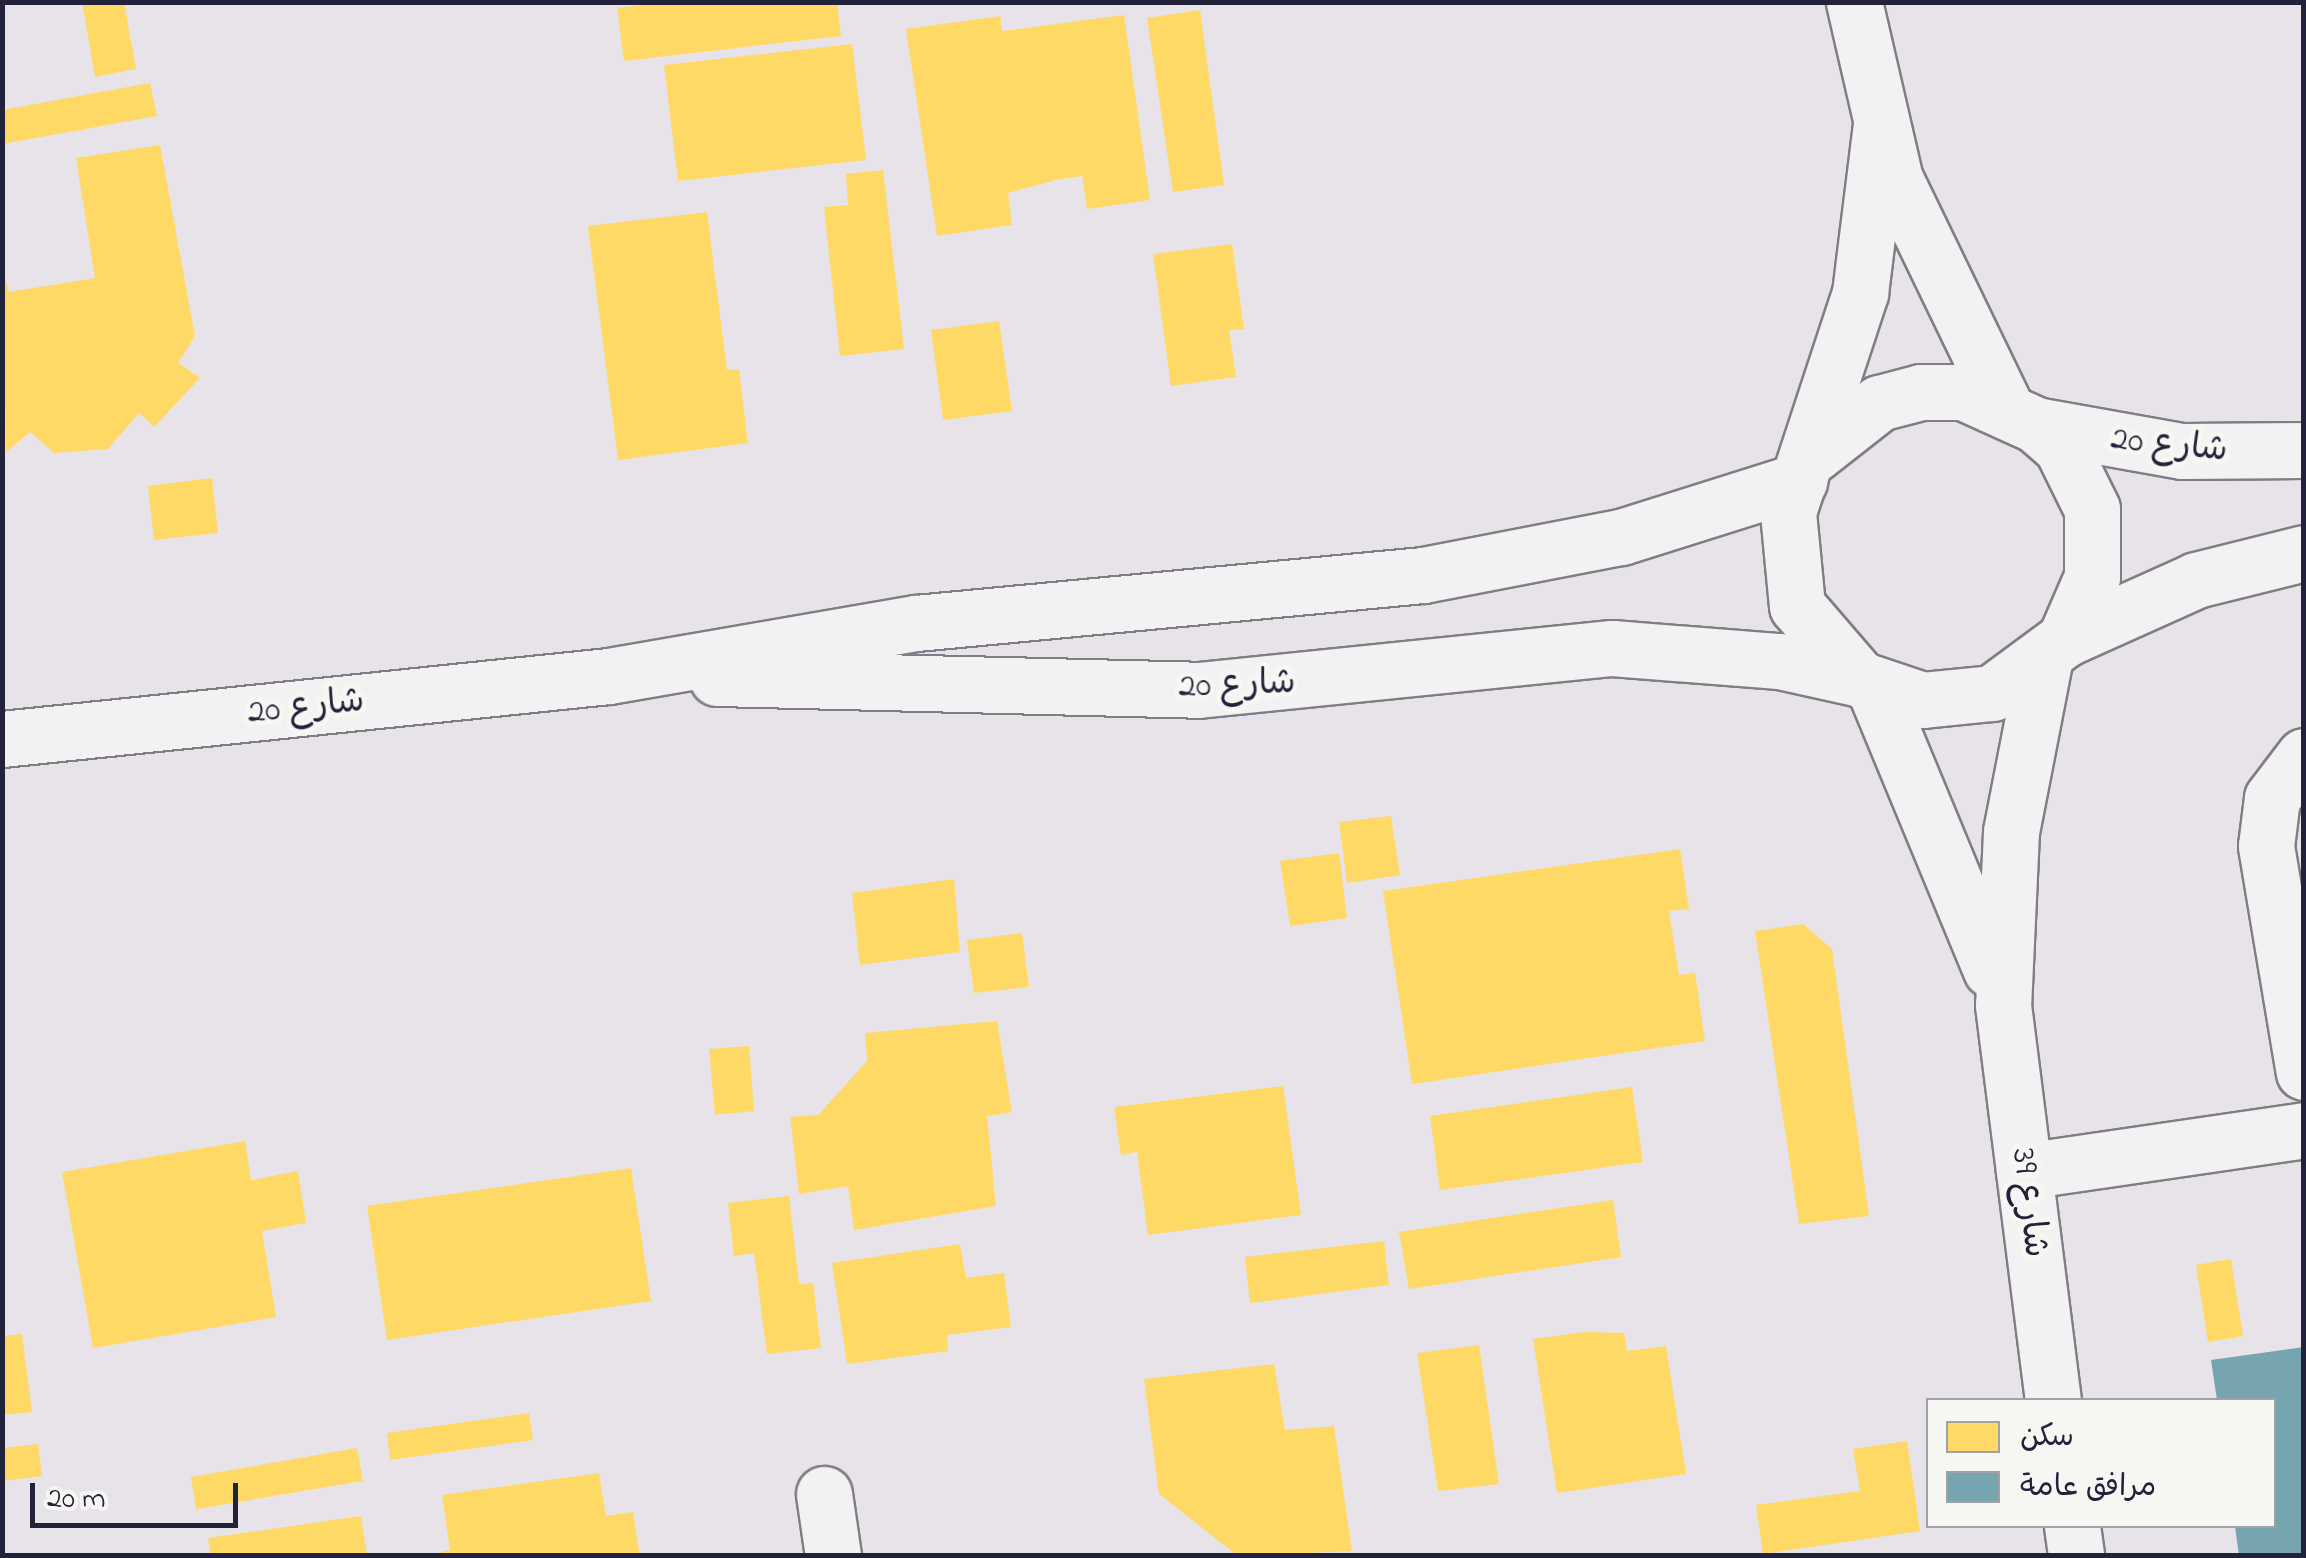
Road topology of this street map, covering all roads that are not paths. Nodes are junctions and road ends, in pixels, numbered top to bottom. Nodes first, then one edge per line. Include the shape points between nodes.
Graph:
1 (1854, 2) edge
2 (1880, 124) junction
3 (2020, 414) junction
4 (2304, 450) edge
5 (1806, 468) junction
6 (2304, 553) edge
7 (2055, 651) junction
8 (608, 676) junction
9 (1867, 682) junction
10 (2, 739) edge
11 (2304, 756) edge
12 (2003, 1005) junction
13 (2304, 1072) edge
14 (2304, 1130) edge
15 (2024, 1171) junction
16 (2052, 1398) edge
17 (824, 1494) dead end
18 (2072, 1528) edge
19 (833, 1556) edge
20 (2076, 1556) edge

1 - 2 street
2 - 3 street via 1916,232
2 - 5 street via 1860,293
3 - 4 street, شارع 20 via 2182,451
3 - 5 street via 1920,392 1879,403
3 - 7 street via 2062,448 2092,509 2092,577
5 - 8 street, شارع 20 via 1511,561 916,623
5 - 9 street via 1785,543 1797,606
6 - 7 street via 2196,580
7 - 9 street via 1992,693 1958,701
7 - 12 street, شارع 39 via 2011,832
8 - 9 street, شارع 20 via 1198,690 1612,648 1779,661
8 - 10 street, شارع 20
9 - 12 street, شارع 39
11 - 13 street via 2272,798 2266,846
12 - 15 street, شارع 39
14 - 15 street
15 - 16 street, شارع 39
17 - 19 street
18 - 20 street

